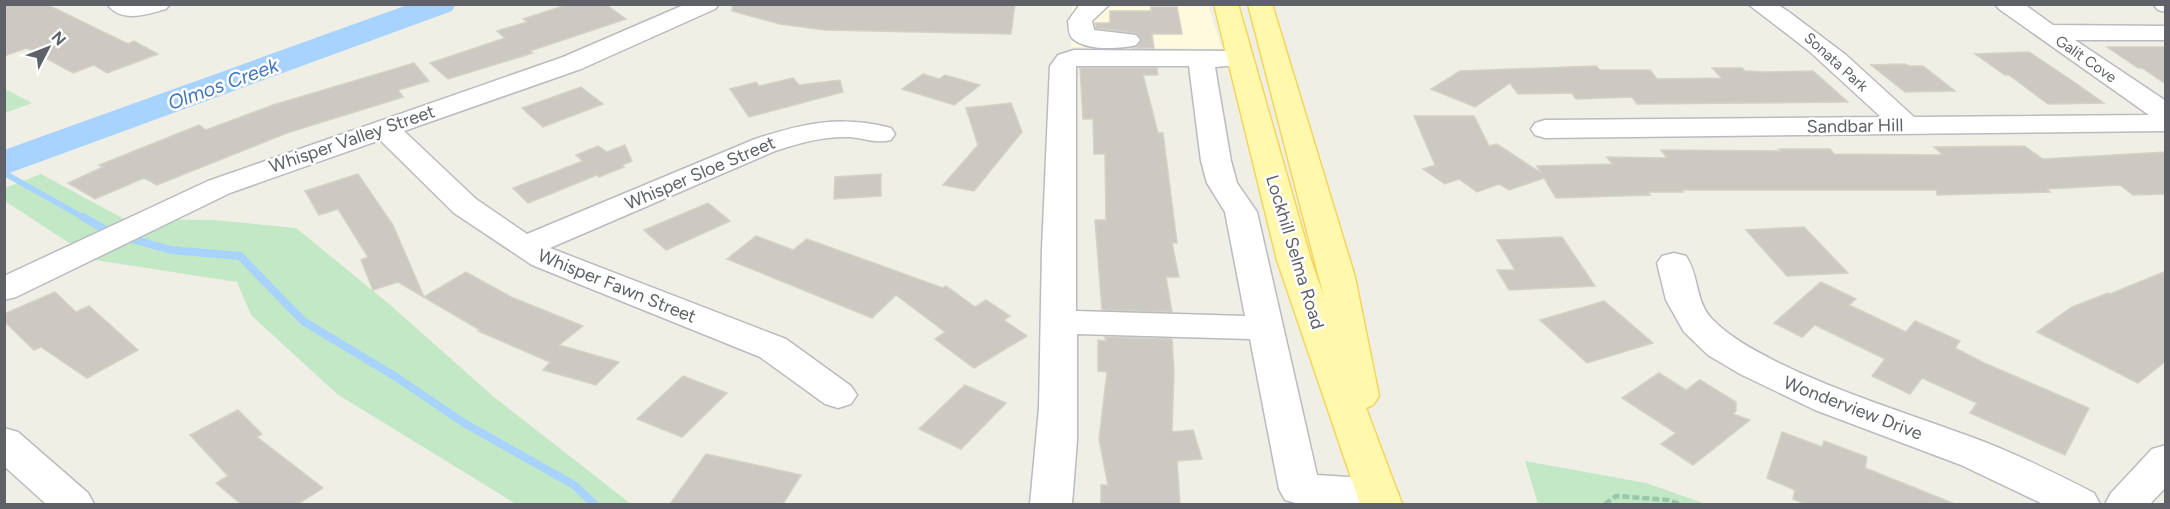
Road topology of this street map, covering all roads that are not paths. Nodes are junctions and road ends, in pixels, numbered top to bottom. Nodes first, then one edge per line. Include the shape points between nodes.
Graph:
1 (707, 4) edge
2 (1098, 4) edge
3 (1226, 4) edge
4 (1260, 4) edge
5 (1760, 4) edge
6 (2007, 4) edge
7 (2047, 32) junction
8 (2166, 33) edge
9 (1238, 55) junction
10 (1202, 60) junction
11 (1277, 66) junction
12 (2166, 114) edge
13 (2166, 123) edge
14 (1906, 126) junction
15 (384, 128) junction
16 (1545, 129) dead end
17 (881, 134) dead end
18 (524, 248) junction
19 (1674, 263) dead end
20 (4, 289) edge
21 (1059, 322) junction
22 (1265, 328) junction
23 (838, 396) dead end
24 (4, 442) edge
25 (2166, 460) edge
26 (1302, 497) edge
27 (1380, 500) edge
28 (73, 504) edge
29 (1051, 504) edge
30 (2079, 504) edge
31 (2126, 504) edge

1 - 15 street, Whisper Valley Street via 572,63
2 - 9 street via 1080,21 1083,34 1092,39
3 - 9 main road, Lockhill Selma Road
4 - 11 main road, Lockhill Selma Road
5 - 14 street, Sonata Park via 1815,42
6 - 7 street, Galit Cove
7 - 8 street
7 - 12 street, Galit Cove
9 - 10 street
9 - 11 street
9 - 27 main road, Lockhill Selma Road via 1294,260
10 - 21 street via 1074,58 1063,66
10 - 22 street via 1216,161 1222,183 1241,212
11 - 27 main road, Lockhill Selma Road via 1338,278
13 - 14 street, Sandbar Hill
14 - 16 street, Sandbar Hill
15 - 18 street, Whisper Fawn Street via 465,207
15 - 20 street, Whisper Valley Street via 219,187
17 - 18 street, Whisper Sloe Street via 857,128 830,128 765,144
18 - 23 street, Whisper Fawn Street via 773,348
19 - 30 street, Wonderview Drive via 1683,305 1704,332 1730,352 1776,378 1961,449
21 - 22 street
21 - 29 street via 1058,458
22 - 26 street
24 - 28 street
25 - 31 street
26 - 27 street

